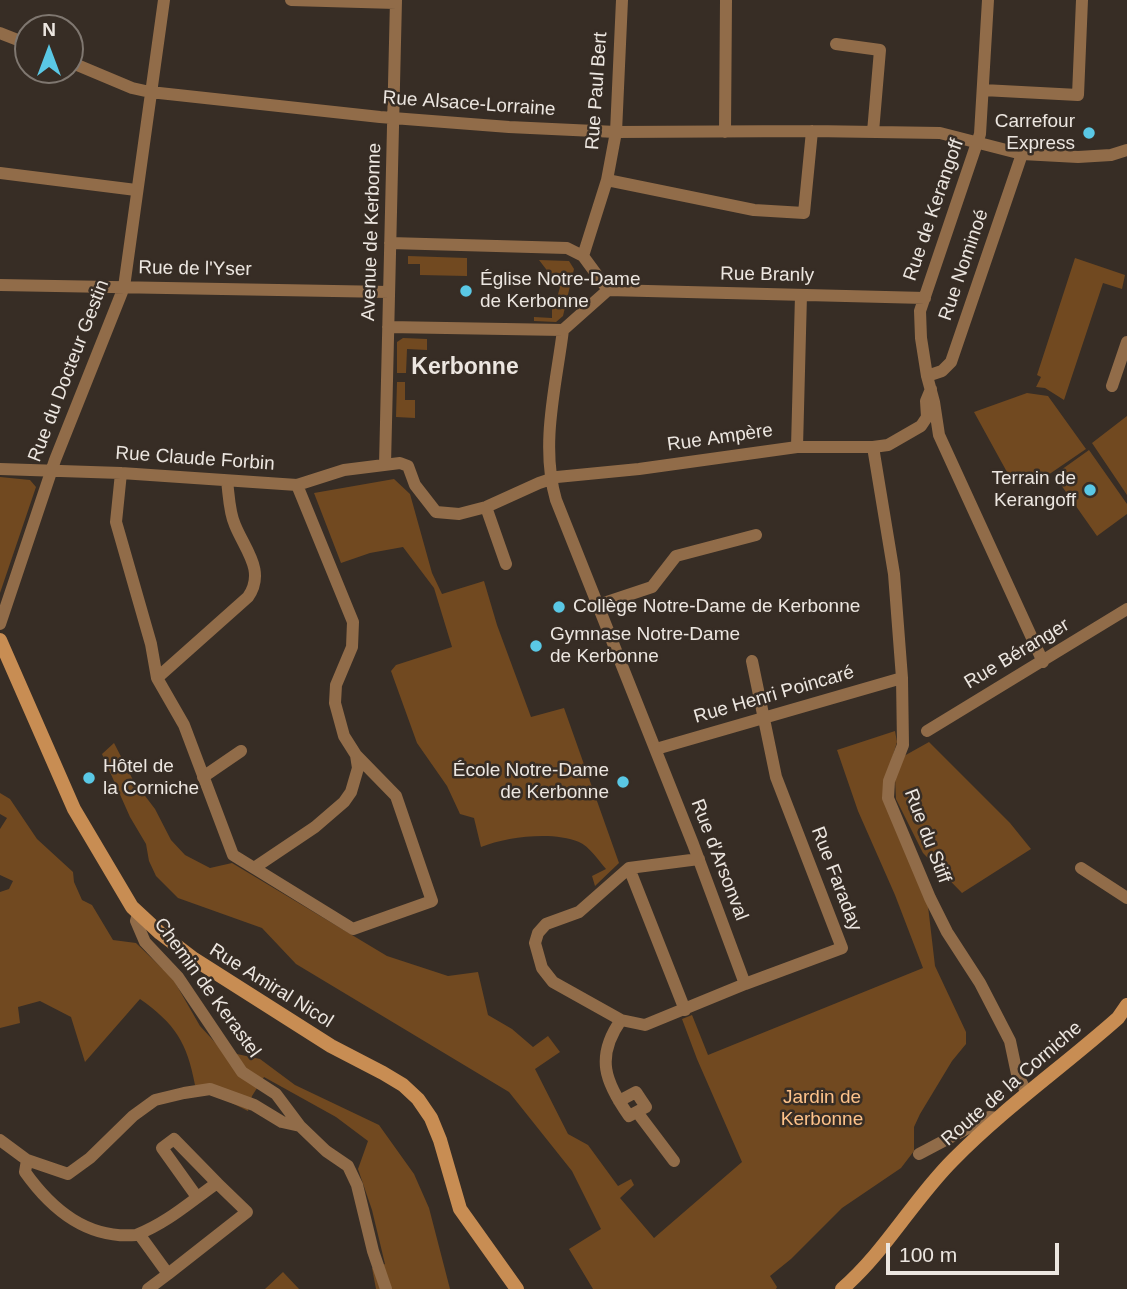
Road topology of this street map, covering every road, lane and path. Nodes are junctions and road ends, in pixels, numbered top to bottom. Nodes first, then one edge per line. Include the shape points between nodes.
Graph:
1 (164, 0) edge
2 (290, 0) edge
3 (622, 0) edge
4 (726, 0) edge
5 (988, 0) edge
6 (1082, 0) edge
7 (396, 2) edge
8 (836, 44) dead end
9 (84, 68) edge
10 (983, 90) junction
11 (150, 92) junction
12 (394, 118) junction
13 (812, 131) junction
14 (616, 132) junction
15 (725, 132) junction
16 (873, 132) junction
17 (977, 144) junction
18 (1127, 150) edge
19 (1022, 154) junction
20 (0, 173) edge
21 (607, 180) junction
22 (136, 190) junction
23 (390, 243) junction
24 (583, 256) junction
25 (0, 285) edge
26 (124, 287) junction
27 (608, 290) junction
28 (389, 292) junction
29 (800, 295) junction
30 (925, 298) junction
31 (388, 327) junction
32 (563, 330) junction
33 (1127, 342) edge
34 (929, 383) junction
35 (1112, 386) dead end
36 (797, 447) junction
37 (873, 447) junction
38 (385, 465) junction
39 (0, 469) edge
40 (52, 472) junction
41 (121, 473) junction
42 (550, 479) junction
43 (227, 481) junction
44 (297, 485) junction
45 (486, 507) junction
46 (756, 535) dead end
47 (506, 564) dead end
48 (598, 605) junction
49 (1127, 609) edge
50 (0, 624) edge
51 (0, 640) edge
52 (752, 662) dead end
53 (1043, 662) junction
54 (157, 678) junction
55 (902, 678) junction
56 (764, 717) junction
57 (927, 731) dead end
58 (656, 749) junction
59 (241, 751) dead end
60 (356, 755) junction
61 (203, 777) junction
62 (699, 859) junction
63 (1080, 867) dead end
64 (254, 868) junction
65 (629, 868) junction
66 (1127, 898) edge
67 (138, 914) junction
68 (745, 984) junction
69 (1127, 1005) edge
70 (685, 1010) junction
71 (621, 1020) junction
72 (1027, 1093) junction
73 (619, 1101) junction
74 (637, 1112) junction
75 (999, 1118) junction
76 (300, 1126) junction
77 (0, 1140) edge
78 (919, 1154) dead end
79 (27, 1160) junction
80 (674, 1161) dead end
81 (216, 1183) junction
82 (197, 1197) junction
83 (139, 1234) junction
84 (168, 1274) junction
85 (148, 1289) edge
86 (386, 1289) edge
87 (517, 1289) edge
88 (842, 1289) edge

1 - 11 street, Rue du Docteur Gestin
2 - 7 street
3 - 14 street, Rue Paul Bert
4 - 15 street
5 - 10 street, Rue de Kerangoff
6 - 10 street via 1078,95
7 - 12 street, Avenue de Kerbonne
8 - 16 street via 880,50
9 - 11 street, Rue Alsace-Lorraine
10 - 17 street, Rue de Kerangoff
11 - 12 street, Rue Alsace-Lorraine
11 - 22 street, Rue du Docteur Gestin
12 - 14 street, Rue Alsace-Lorraine
12 - 23 street, Avenue de Kerbonne
13 - 15 street, Rue Alsace-Lorraine
13 - 16 street, Rue Alsace-Lorraine
13 - 21 street via 804,214 754,210
14 - 15 street, Rue Alsace-Lorraine
14 - 21 street, Rue Paul Bert
16 - 17 street, Rue Alsace-Lorraine via 940,134
17 - 19 street, Rue Alsace-Lorraine
17 - 30 street, Rue de Kerangoff
18 - 19 street, Rue Alsace-Lorraine via 1078,157
19 - 34 street, Rue Nominoé via 951,362
20 - 22 street
21 - 24 street, Rue Paul Bert
22 - 26 street, Rue du Docteur Gestin
23 - 24 street via 566,248
23 - 28 street, Avenue de Kerbonne
24 - 27 street
25 - 26 street, Rue de l'Yser
26 - 28 street, Rue de l'Yser
26 - 40 street, Rue du Docteur Gestin
27 - 29 street, Rue Branly
27 - 32 street
28 - 31 street, Avenue de Kerbonne
29 - 30 street, Rue Branly
29 - 36 street
30 - 34 street, Rue de Kerangoff via 920,311 921,338
31 - 32 street
31 - 38 street, Avenue de Kerbonne
32 - 42 street via 550,428
33 - 35 street
34 - 37 street, Rue Ampère via 927,417 921,426 888,445
34 - 53 street, Rue de Kerangoff via 939,435
36 - 37 street, Rue Ampère
36 - 42 street, Rue Ampère
37 - 55 street, Rue du Stiff via 894,574
38 - 44 street, Rue Claude Forbin via 344,470
38 - 45 street, Rue Ampère via 408,466 415,485 436,512 459,514
39 - 40 street, Rue Claude Forbin
40 - 41 street, Rue Claude Forbin
40 - 50 street, Rue du Docteur Gestin
41 - 43 street, Rue Claude Forbin
41 - 54 street via 116,522
42 - 45 street, Rue Ampère
42 - 48 street
43 - 44 street, Rue Claude Forbin
43 - 54 street via 233,522 256,570 253,589
44 - 60 street via 352,622 352,647 336,685 335,703 344,736
45 - 47 street
46 - 48 street via 676,556 652,587
48 - 58 street
49 - 53 street, Rue Béranger
51 - 67 street, Rue Amiral Nicol via 74,809
52 - 56 street, Rue Faraday
53 - 57 street, Rue Béranger
54 - 61 street via 184,725
55 - 56 street, Rue Henri Poincaré
55 - 72 street, Rue du Stiff via 903,745 889,781 888,798 947,932 997,1013
56 - 58 street, Rue Henri Poincaré
56 - 68 street, Rue Faraday via 776,777 842,947
58 - 62 street, Rue d'Arsonval
59 - 61 street
60 - 64 street via 356,780 344,803
60 - 64 street via 396,796 432,901 353,929
61 - 64 street via 233,855
62 - 65 street
62 - 68 street, Rue d'Arsonval
63 - 66 street
65 - 70 street
65 - 71 street via 579,912 546,925 535,943 542,968 553,982
67 - 76 street, Chemin de Kerastel via 136,921 145,942 178,977 242,1072 276,1094
67 - 87 street, Rue Amiral Nicol via 194,959 331,1046 403,1085 418,1099 440,1140 460,1209
68 - 70 street, Rue Faraday
69 - 72 street, Route de la Corniche via 1112,1024
70 - 71 street, Rue Faraday via 645,1026
71 - 73 street via 604,1059 608,1082
72 - 75 street, Route de la Corniche
73 - 74 street via 629,1116
73 - 74 street via 636,1092 646,1107
74 - 80 street
75 - 78 street via 989,1117
75 - 88 street, Route de la Corniche via 952,1160
76 - 79 street via 210,1089 155,1100 68,1174
76 - 86 street via 348,1166
77 - 79 street
79 - 83 street via 25,1172 64,1216 111,1235
81 - 82 street
81 - 82 street via 174,1139 162,1148
81 - 84 street via 247,1212
82 - 83 street
83 - 84 street
84 - 85 street

